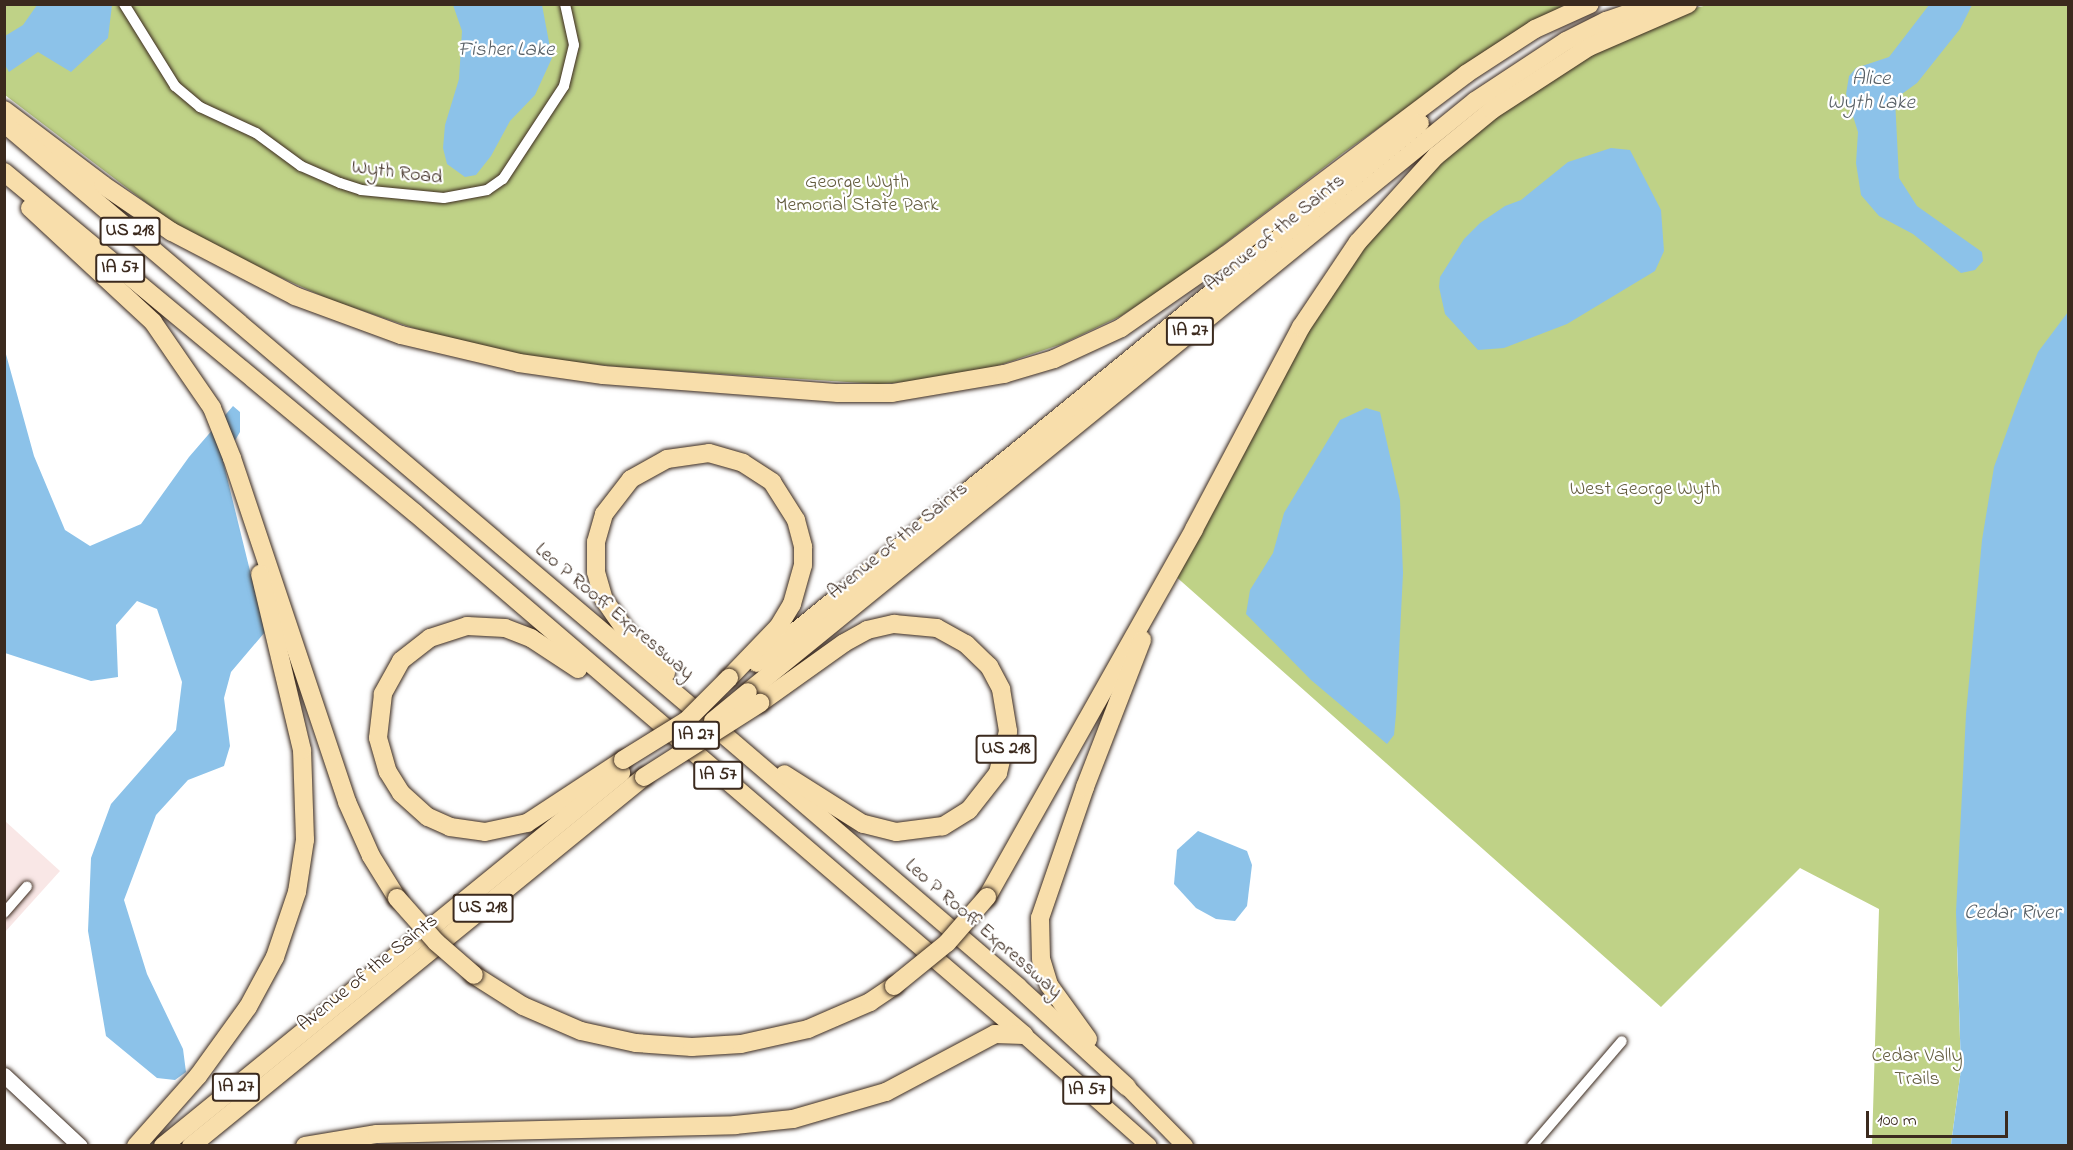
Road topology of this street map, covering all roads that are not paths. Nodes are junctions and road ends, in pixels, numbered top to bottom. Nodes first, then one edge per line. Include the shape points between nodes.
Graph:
1 (124, 4) edge
2 (565, 4) edge
3 (1591, 4) edge
4 (1654, 4) edge
5 (1688, 4) edge
6 (4, 110) edge
7 (4, 124) edge
8 (4, 172) edge
9 (4, 184) edge
10 (232, 458) junction
11 (1194, 530) junction
12 (743, 689) junction
13 (648, 717) junction
14 (722, 732) junction
15 (632, 768) junction
16 (27, 887) dead end
17 (4, 913) edge
18 (315, 1034) junction
19 (1024, 1035) junction
20 (1622, 1041) dead end
21 (4, 1075) edge
22 (1127, 1087) junction
23 (80, 1146) edge
24 (136, 1146) edge
25 (163, 1146) edge
26 (191, 1146) edge
27 (305, 1146) edge
28 (1149, 1146) edge
29 (1185, 1146) edge
30 (1532, 1146) edge

1 - 2 street, Wyth Road via 175,86 200,107 256,134 301,166 330,180 361,190 444,198 487,190 503,179 564,86 574,45
3 - 6 highway via 1535,29 1466,74 1165,300 1121,328 1054,359 965,383 866,394 548,368 423,342 295,296 164,227
3 - 12 highway, Avenue of the Saints / IA 27 via 1459,91
4 - 12 highway, Avenue of the Saints / IA 27 via 1566,41 1475,101
5 - 11 highway via 1589,47 1555,67 1463,133 1408,185 1358,242 1321,295
7 - 14 highway, Leo P Rooff Expressway / US 218
8 - 13 highway, IA 57 via 415,513
9 - 10 highway, US 218 via 153,322 200,386
10 - 11 highway, bridge via 361,837 398,898 436,942 474,975 523,1006 581,1031 636,1043 692,1047 741,1044 808,1029 894,986 947,943 987,897
10 - 24 highway, US 218 via 290,692 306,780 305,840 297,892 274,957 226,1038
11 - 22 highway via 1119,696 1041,918 1041,959 1054,996
12 - 14 highway via 792,604 803,565 799,527 780,492 743,463 709,453 667,459 631,479 604,514 596,542 598,585 626,631
12 - 14 highway, US 218 via 882,626 921,624 966,644 989,666 1005,704 1007,744 992,785 969,810 943,826 896,832 863,824
12 - 15 highway, Avenue of the Saints / IA 27, bridge
12 - 15 highway, Avenue of the Saints / IA 27, bridge via 686,721
13 - 15 highway via 531,638 490,625 454,628 430,638 401,661 383,694 378,738 388,772 417,809 450,827 485,832 527,823
13 - 19 highway, IA 57
14 - 22 highway, Leo P Rooff Expressway / IA 57 via 1018,987
15 - 18 highway, Avenue of the Saints / US 218
16 - 17 street
18 - 25 highway, Avenue of the Saints / IA 27
18 - 26 highway, Avenue of the Saints / US 218
19 - 27 highway via 995,1034 886,1092 793,1119 735,1125 377,1134
19 - 28 main road, IA 57
20 - 30 street
21 - 23 main road
22 - 29 main road, Leo P Rooff Expressway / IA 57

